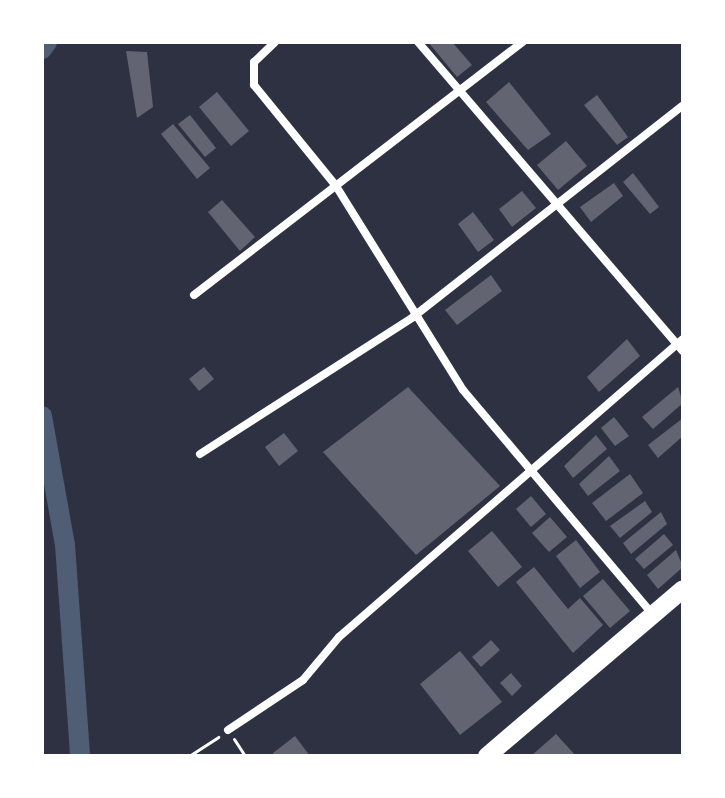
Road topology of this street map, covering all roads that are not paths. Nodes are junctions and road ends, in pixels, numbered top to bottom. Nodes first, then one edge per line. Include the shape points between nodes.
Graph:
1 (275, 42) edge
2 (418, 42) edge
3 (523, 42) edge
4 (459, 91) junction
5 (683, 105) edge
6 (336, 186) junction
7 (561, 205) junction
8 (194, 295) dead end
9 (413, 317) junction
10 (681, 345) edge
11 (200, 454) dead end
12 (527, 471) junction
13 (683, 589) edge
14 (652, 615) junction
15 (228, 730) road end
16 (487, 756) edge

1 - 6 street via 254,62 254,85
2 - 4 street
3 - 4 street
4 - 6 street
4 - 7 street
5 - 7 street
6 - 8 street
6 - 9 street
7 - 9 street
7 - 10 street
9 - 11 street
9 - 12 street
10 - 12 street
12 - 14 street
12 - 15 street via 339,637 303,680
13 - 14 main road
14 - 16 main road

